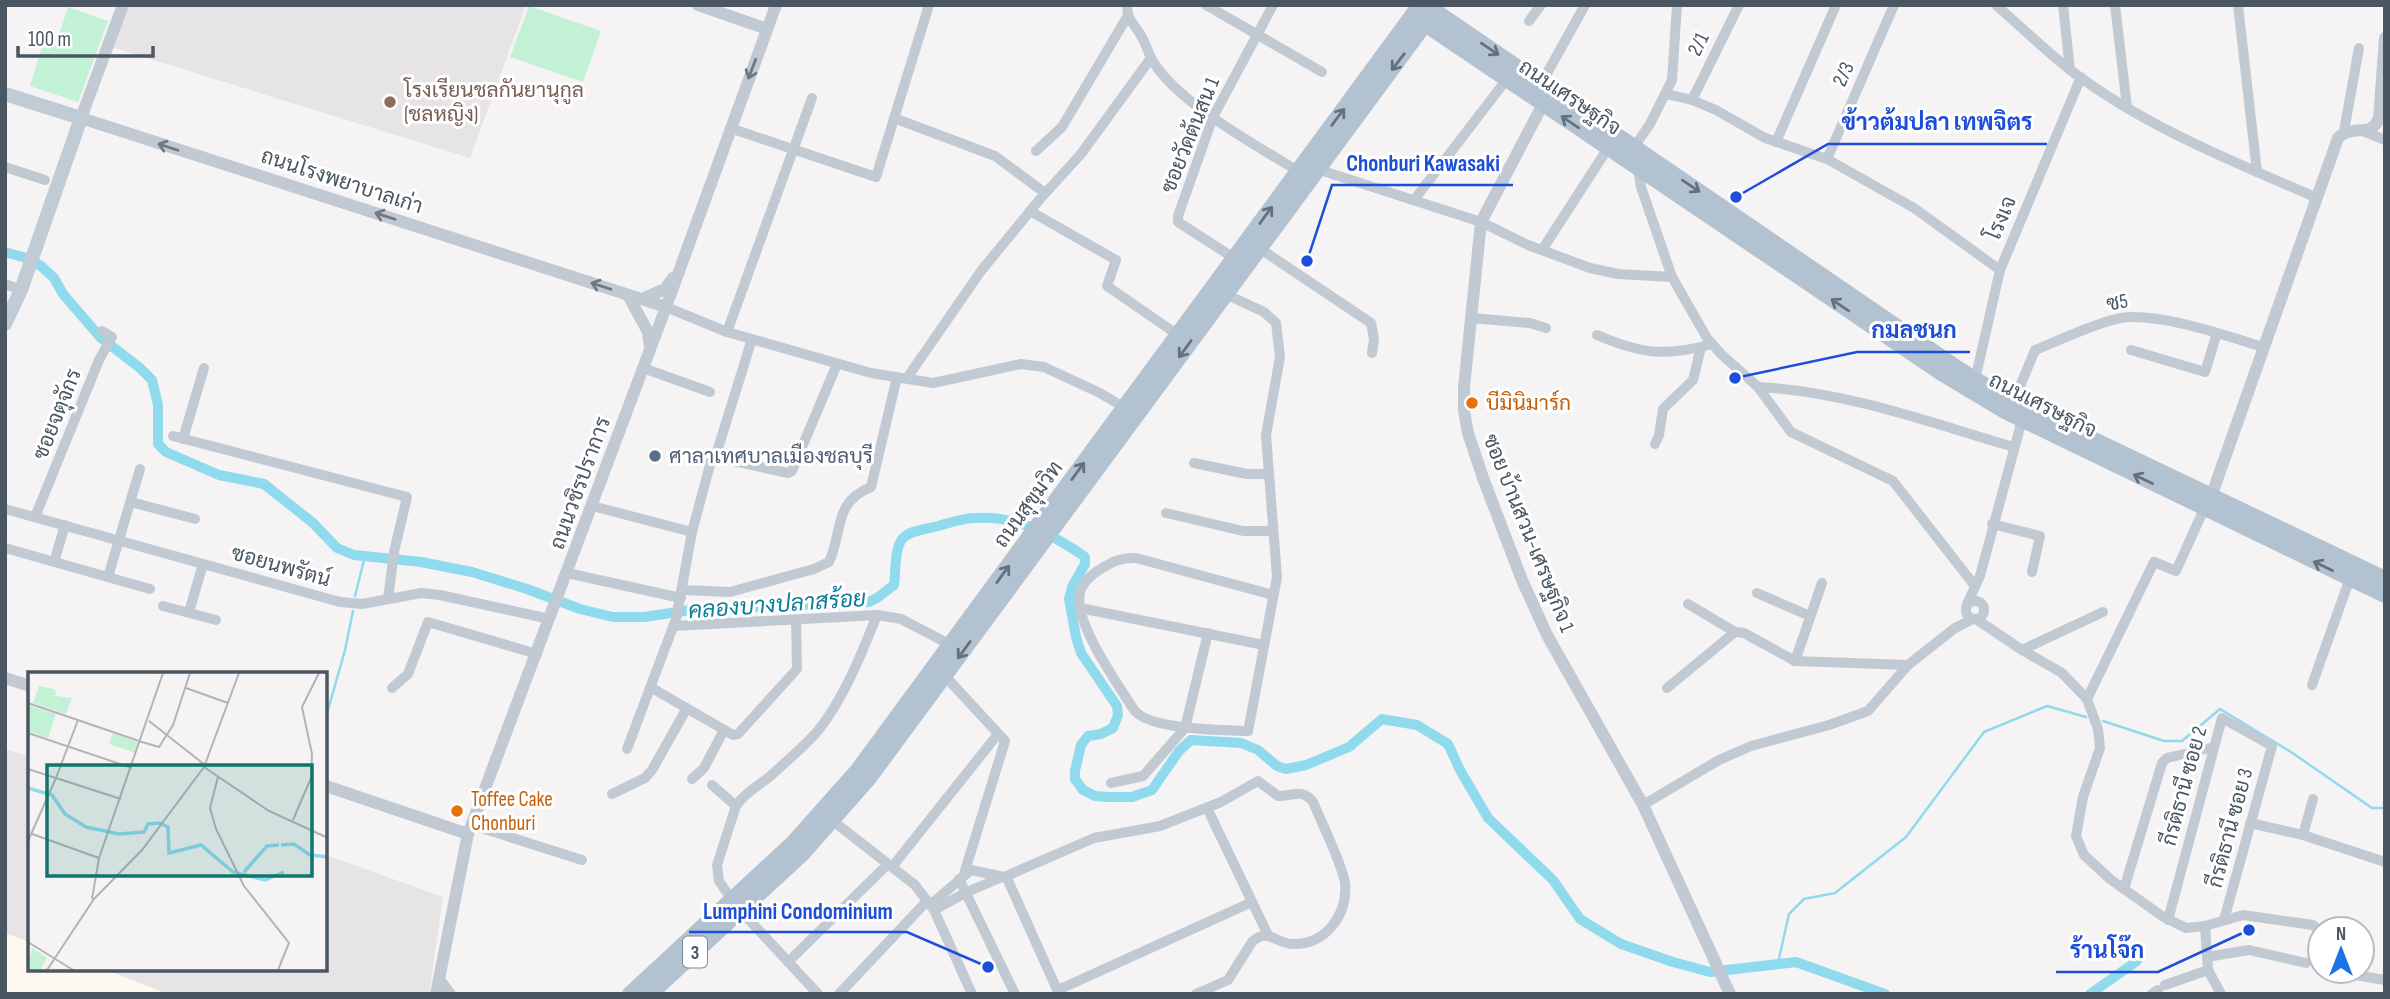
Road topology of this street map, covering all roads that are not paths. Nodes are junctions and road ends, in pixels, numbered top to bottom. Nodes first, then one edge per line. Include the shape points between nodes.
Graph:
1 (123, 5) edge
2 (698, 5) edge
3 (776, 5) edge
4 (929, 5) edge
5 (1127, 5) edge
6 (1206, 5) edge
7 (1273, 5) edge
8 (1541, 5) edge
9 (1586, 5) edge
10 (1677, 5) edge
11 (1739, 5) edge
12 (1836, 5) edge
13 (1894, 5) edge
14 (1996, 5) edge
15 (2063, 5) edge
16 (2115, 5) edge
17 (2238, 5) edge
18 (1423, 10) edge
19 (1127, 17) junction
20 (1530, 21) dead end
21 (767, 29) junction
22 (1257, 34) junction
23 (2385, 38) edge
24 (2359, 48) dead end
25 (1151, 58) junction
26 (2070, 69) junction
27 (1322, 72) dead end
28 (2081, 77) junction
29 (1507, 79) junction
30 (1541, 84) junction
31 (5, 94) edge
32 (1666, 94) junction
33 (812, 97) dead end
34 (1692, 100) junction
35 (1543, 104) junction
36 (2127, 107) junction
37 (1213, 117) junction
38 (81, 118) junction
39 (894, 118) junction
40 (730, 128) junction
41 (2344, 131) junction
42 (2363, 131) junction
43 (2385, 139) edge
44 (1776, 142) junction
45 (1608, 148) junction
46 (1634, 148) junction
47 (792, 149) junction
48 (1036, 151) dead end
49 (1827, 159) junction
50 (5, 167) edge
51 (1638, 168) junction
52 (1317, 169) junction
53 (1298, 172) junction
54 (2257, 172) junction
55 (45, 180) dead end
56 (1045, 193) junction
57 (2317, 198) junction
58 (1414, 200) junction
59 (1030, 211) junction
60 (1481, 222) junction
61 (1259, 247) junction
62 (1542, 250) junction
63 (1234, 258) junction
64 (679, 269) junction
65 (2000, 270) junction
66 (1672, 277) junction
67 (5, 284) edge
68 (20, 290) junction
69 (1219, 291) junction
70 (628, 295) junction
71 (642, 299) junction
72 (666, 307) junction
73 (1471, 318) junction
74 (5, 324) edge
75 (1546, 328) dead end
76 (102, 331) dead end
77 (727, 332) junction
78 (2217, 333) junction
79 (1178, 335) junction
80 (1597, 335) dead end
81 (752, 340) junction
82 (1712, 344) junction
83 (1701, 347) junction
84 (2263, 347) junction
85 (650, 349) junction
86 (2131, 350) dead end
87 (1372, 353) dead end
88 (837, 364) junction
89 (204, 368) dead end
90 (643, 368) junction
91 (902, 378) junction
92 (1975, 380) junction
93 (1758, 387) junction
94 (710, 391) dead end
95 (2014, 401) junction
96 (1125, 408) junction
97 (2022, 419) junction
98 (1655, 444) dead end
99 (2014, 447) junction
100 (715, 458) junction
101 (1194, 463) dead end
102 (140, 470) dead end
103 (1269, 474) junction
104 (131, 502) junction
105 (2207, 503) junction
106 (592, 506) junction
107 (5, 509) edge
108 (1166, 513) dead end
109 (35, 517) junction
110 (194, 519) dead end
111 (1993, 524) junction
112 (65, 525) junction
113 (1043, 529) junction
114 (1273, 531) junction
115 (692, 532) junction
116 (120, 541) junction
117 (5, 548) edge
118 (54, 562) junction
119 (202, 564) junction
120 (2032, 572) dead end
121 (567, 573) junction
122 (108, 577) junction
123 (2350, 578) junction
124 (2385, 579) edge
125 (1977, 581) junction
126 (1822, 583) dead end
127 (150, 589) dead end
128 (1757, 593) dead end
129 (1273, 595) junction
130 (2385, 595) edge
131 (681, 598) junction
132 (388, 599) junction
133 (992, 600) junction
134 (1688, 604) dead end
135 (163, 606) dead end
136 (1967, 606) junction
137 (1080, 607) junction
138 (1983, 607) junction
139 (189, 612) junction
140 (2103, 612) dead end
141 (552, 614) junction
142 (877, 615) junction
143 (1810, 616) junction
144 (796, 619) junction
145 (1974, 619) junction
146 (216, 620) dead end
147 (675, 622) junction
148 (1955, 628) junction
149 (1735, 632) junction
150 (1208, 633) junction
151 (2002, 636) junction
152 (951, 645) junction
153 (1264, 645) junction
154 (2022, 650) junction
155 (537, 654) junction
156 (1795, 661) junction
157 (1908, 665) junction
158 (945, 676) junction
159 (5, 678) edge
160 (2312, 685) dead end
161 (28, 686) edge
162 (391, 688) dead end
163 (652, 688) junction
164 (1667, 688) dead end
165 (2087, 699) junction
166 (687, 708) junction
167 (1185, 728) junction
168 (724, 730) junction
169 (998, 734) junction
170 (2272, 746) joint
171 (2214, 747) junction
172 (627, 749) dead end
173 (692, 779) dead end
174 (1111, 783) dead end
175 (712, 785) dead end
176 (327, 786) edge
177 (612, 794) dead end
178 (2313, 799) dead end
179 (1643, 805) junction
180 (736, 806) junction
181 (1207, 808) junction
182 (832, 821) junction
183 (2250, 823) junction
184 (470, 830) junction
185 (2303, 835) junction
186 (582, 860) dead end
187 (2385, 862) edge
188 (890, 866) junction
189 (961, 876) junction
190 (1004, 877) junction
191 (2124, 889) junction
192 (967, 892) junction
193 (1252, 902) junction
194 (931, 905) junction
195 (732, 906) junction
196 (2168, 920) junction
197 (2224, 920) junction
198 (2306, 924) edge
199 (2205, 926) junction
200 (1268, 935) junction
201 (2207, 957) junction
202 (788, 962) junction
203 (2306, 963) dead end
204 (2208, 970) junction
205 (439, 980) junction
206 (2158, 990) edge
207 (1059, 992) edge
208 (1201, 993) edge
209 (436, 994) edge
210 (450, 994) edge
211 (630, 994) edge
212 (650, 994) edge
213 (818, 994) edge
214 (839, 994) edge
215 (972, 994) edge
216 (1015, 994) edge
217 (1729, 994) edge
218 (2221, 994) edge

1 - 38 street
2 - 21 street
3 - 21 street, ถนนวชิรปราการ
4 - 39 street
5 - 19 street
6 - 22 street
7 - 22 street, ซอยวัดต้นสน 1
8 - 20 street
9 - 30 street
10 - 32 street via 1672,80
11 - 34 street, 2/1
12 - 44 street
13 - 49 street, 2/3
14 - 26 street
15 - 26 street
16 - 36 street
17 - 54 street
18 - 29 main road, ถนนเศรษฐกิจ
18 -> 30 main road, ถนนเศรษฐกิจ
18 -> 52 main road, ถนนสุขุมวิท
53 -> 18 main road, ถนนสุขุมวิท
19 - 25 street
19 - 48 street via 1062,127
21 -> 40 street, ถนนวชิรปราการ
22 - 27 street
22 - 37 street, ซอยวัดต้นสน 1
23 - 42 street via 2379,118 2372,129
24 - 41 street
25 - 37 street via 1176,89
25 - 56 street via 1081,154
26 - 28 street
28 - 36 street
28 - 65 street, โรงเจ
29 - 35 main road, ถนนเศรษฐกิจ
29 - 58 street
30 - 46 main road, ถนนเศรษฐกิจ
31 - 38 main road, ถนนโรงพยาบาลเก่า
32 - 34 street
32 - 46 street
33 - 47 street
34 - 44 street
45 -> 35 main road, ถนนเศรษฐกิจ
35 - 60 street, ซอย บ้านสวน-เศรษฐกิจ 1
36 - 54 street via 2193,144
37 - 53 street
37 - 63 street, ซอยวัดต้นสน 1 via 1178,222
38 - 68 main road
70 -> 38 street, ถนนโรงพยาบาลเก่า
39 - 47 street via 876,177
39 - 56 street via 995,156
40 - 47 street
40 - 64 street, ถนนวชิรปราการ
41 - 42 street
41 - 57 street via 2337,138
42 - 43 street
44 - 49 street
45 - 51 main road, ถนนเศรษฐกิจ
45 - 62 street
46 -> 92 main road, ถนนเศรษฐกิจ
47 - 77 street
49 - 65 street via 1914,208
50 - 55 street
51 - 66 street
97 -> 51 main road, ถนนเศรษฐกิจ via 1943,374
52 - 58 street
52 - 61 main road, ถนนสุขุมวิท
63 -> 53 main road, ถนนสุขุมวิท
54 - 57 street
56 - 59 street
57 - 84 street
58 - 60 street
59 - 79 street via 1116,260 1107,286
59 - 91 street
60 - 62 street
60 - 73 street, ซอย บ้านสวน-เศรษฐกิจ 1
61 - 69 main road, ถนนสุขุมวิท
61 - 87 street via 1371,323
62 - 66 street via 1618,274
63 - 69 main road, ถนนสุขุมวิท
64 - 71 street via 665,289
64 - 72 street, ถนนวชิรปราการ
65 - 92 street, โรงเจ
66 - 82 street
67 - 68 street
68 - 74 main road
69 - 79 main road, ถนนสุขุมวิท
69 - 103 street via 1264,313 1278,328 1280,357 1266,435
69 -> 113 main road, ถนนสุขุมวิท
70 - 71 street, ถนนโรงพยาบาลเก่า
70 - 85 street via 648,332
71 - 72 street, ถนนโรงพยาบาลเก่า
72 - 77 street
72 - 85 street, ถนนวชิรปราการ
73 - 75 street
73 - 179 street, ซอย บ้านสวน-เศรษฐกิจ 1 via 1464,411 1483,478 1547,635
76 - 109 street, ซอยจตุจักร via 112,337
77 - 81 street
78 - 84 street, ซ5
78 - 86 street via 2205,372
78 - 95 street, ซ5 via 2118,318 2035,350
79 - 96 main road, ถนนสุขุมวิท
80 - 83 street via 1636,351
81 - 88 street
81 - 100 street
82 - 83 street
82 - 93 street
83 - 98 street via 1693,380 1663,408
84 - 105 street
85 - 90 street, ถนนวชิรปราการ
88 - 91 street
88 - 100 street via 792,471
89 - 132 street via 178,438 407,498
90 - 94 street
90 - 106 street, ถนนวชิรปราการ
91 - 96 street via 933,383 1021,364 1044,367
91 - 131 street via 871,487 856,493 839,519 830,562 730,592
92 - 95 main road, ถนนเศรษฐกิจ
93 - 99 street via 1793,388 1841,398
93 - 125 street via 1791,432 1893,481
95 - 105 main road, ถนนเศรษฐกิจ
113 -> 96 main road, ถนนสุขุมวิท
97 - 99 street
105 -> 97 main road, ถนนเศรษฐกิจ
99 - 111 street
100 - 115 street
101 - 103 street
102 - 104 street
103 - 114 street
104 - 110 street
104 - 116 street
123 -> 105 main road, ถนนเศรษฐกิจ
105 - 124 main road, ถนนเศรษฐกิจ
105 - 165 street via 2176,571 2154,562
106 - 115 street
106 - 121 street, ถนนวชิรปราการ
107 - 109 street, ซอยนพรัตน์
108 - 114 street via 1243,531
109 - 112 street, ซอยนพรัตน์
111 - 120 street via 2040,536
111 - 125 street
112 - 116 street, ซอยนพรัตน์
112 - 118 street
113 - 133 main road, ถนนสุขุมวิท
114 - 129 street
115 - 131 street
116 - 119 street, ซอยนพรัตน์
116 - 122 street
117 - 118 street
118 - 122 street
119 - 132 street, ซอยนพรัตน์ via 341,603
119 - 139 street
121 - 131 street
121 - 141 street, ถนนวชิรปราการ
122 - 127 street
123 - 130 main road, ถนนเศรษฐกิจ
123 - 160 street
125 - 136 street
125 - 138 street
126 - 143 street
128 - 143 street
129 - 137 street via 1125,558 1091,575 1079,594
129 - 153 street
131 - 147 street
132 - 141 street, ซอยนพรัตน์ via 440,594
133 - 152 main road, ถนนสุขุมวิท
133 -> 158 main road, ถนนสุขุมวิท
134 - 149 street
135 - 139 street
136 - 138 street via 1975,601
136 - 145 street
136 - 148 street
137 - 150 street
137 - 167 street via 1085,627 1136,714
138 - 145 street via 1981,616
138 - 151 street
139 - 146 street
140 - 154 street
141 - 155 street, ถนนวชิรปราการ
142 - 144 street
142 - 152 street via 901,619
142 - 180 street via 833,708 815,733
143 - 156 street
144 - 147 street
144 - 168 street via 795,674 742,731 733,735
145 - 148 street
145 - 151 street
147 - 163 street
148 - 157 street
149 - 156 street
149 - 164 street
150 - 153 street
150 - 167 street
151 - 154 street
152 - 195 main road, ถนนสุขุมวิท via 823,812
153 - 167 street via 1248,731
154 - 165 street via 2062,673
155 - 162 street via 428,622 408,674
155 - 184 street, ถนนวชิรปราการ
156 - 157 street
157 - 179 street via 1868,711 1751,746
158 - 169 street
158 - 182 main road, ถนนสุขุมวิท
159 - 161 street
163 - 166 street
163 - 172 street
165 - 191 street via 2100,748 2083,797 2076,836 2084,855
166 - 168 street
166 - 177 street via 652,770
167 - 174 street via 1143,776
168 - 173 street via 704,768
169 - 188 street
169 - 189 street via 1005,741
170 - 171 street, กีรติธานี ซอย 2 via 2222,718
170 - 183 street, กีรติธานี ซอย 3
171 - 191 street via 2162,763
171 - 196 street, กีรติธานี ซอย 2
175 - 180 street
176 - 184 street
178 - 185 street
179 - 217 street, ซอย บ้านสวน-เศรษฐกิจ 1
180 - 195 street via 716,874
181 - 190 street via 1153,829 1094,838
181 - 193 street
181 - 200 street via 1258,781 1277,796 1302,793 1313,802 1345,879 1340,912 1319,939 1290,944
182 - 188 street
182 - 195 main road, ถนนสุขุมวิท via 803,853
183 - 185 street
183 - 197 street, กีรติธานี ซอย 3
184 - 186 street
184 - 205 street, ถนนวชิรปราการ
185 - 187 street
188 - 194 street
188 - 202 street
189 - 190 street via 974,869
189 - 192 street
189 - 194 street
190 - 192 street
190 - 207 street
191 - 196 street
192 - 194 street
192 - 216 street
193 - 200 street
193 - 207 street
194 - 214 street
194 - 215 street
195 - 202 street
195 - 211 main road, ถนนสุขุมวิท / 3
195 - 212 main road, ถนนสุขุมวิท / 3
196 - 199 street via 2186,928
197 - 198 street via 2243,915
197 - 199 street
199 - 201 street
200 - 208 street via 1252,942 1228,980
201 - 203 street via 2249,950
201 - 204 street
202 - 213 street
204 - 206 street
204 - 218 street
205 - 209 street, ถนนวชิรปราการ
205 - 210 street

